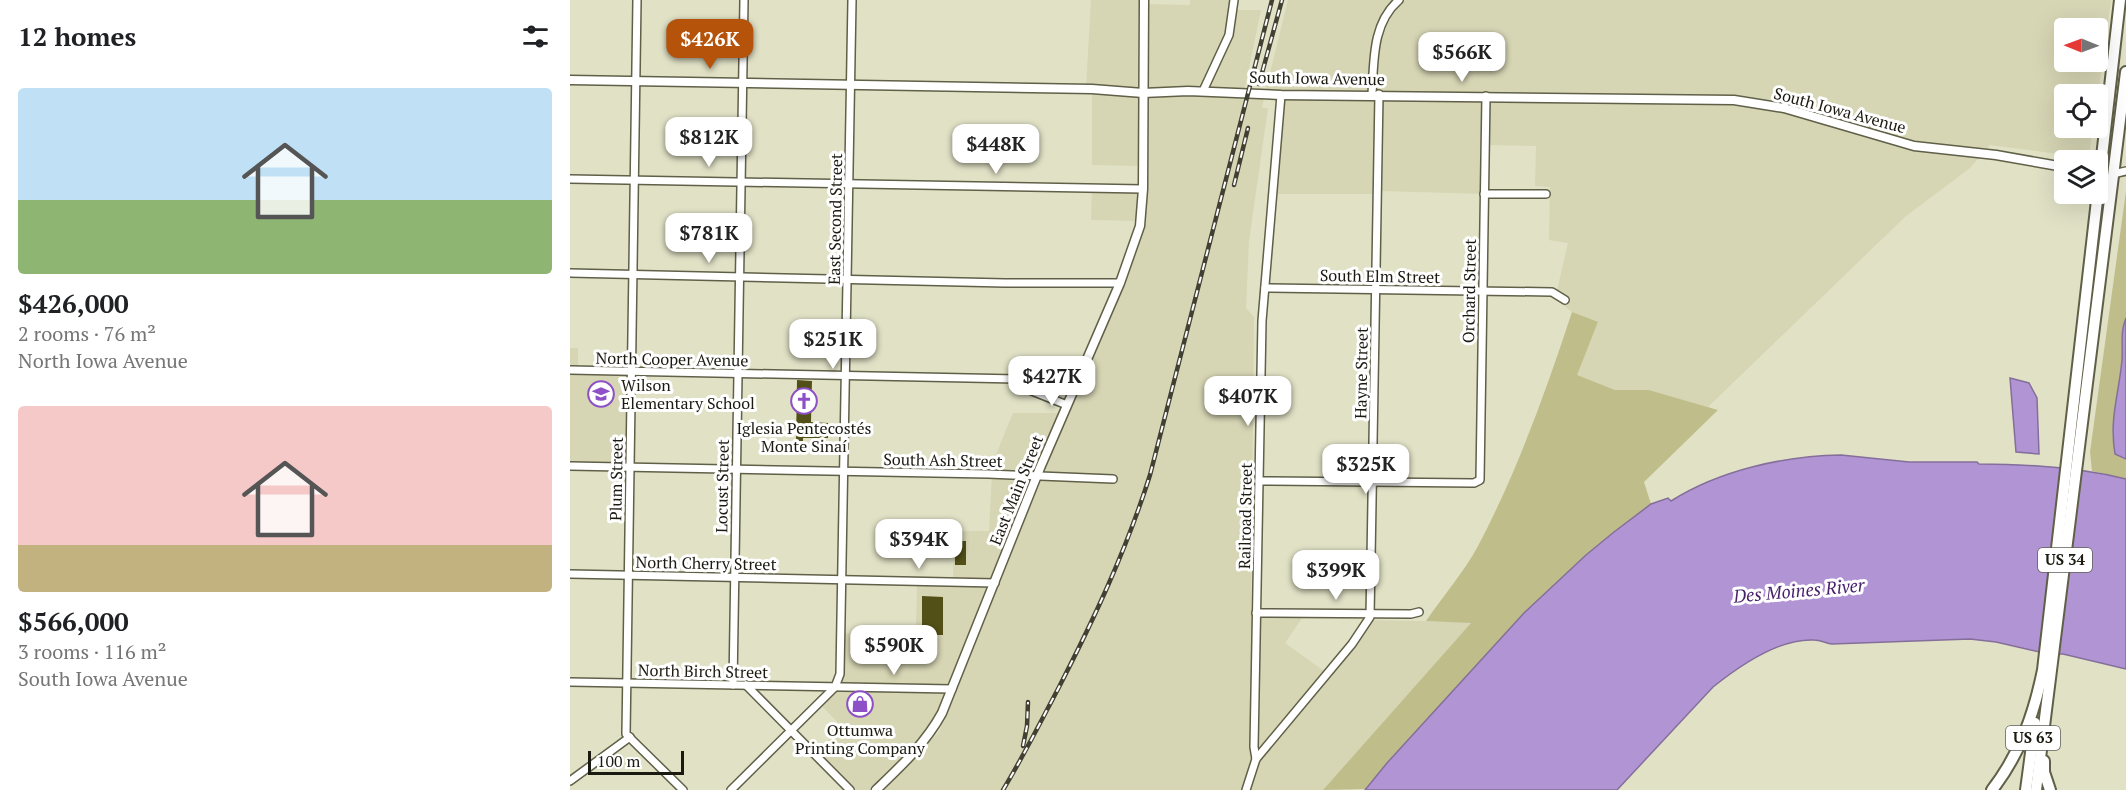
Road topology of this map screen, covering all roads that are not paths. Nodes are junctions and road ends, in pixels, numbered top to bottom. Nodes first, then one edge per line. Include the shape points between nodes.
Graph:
1 (637, 0) edge
2 (744, 0) edge
3 (852, 0) edge
4 (1144, 0) edge
5 (1234, 0) edge
6 (1399, 0) edge
7 (2120, 0) edge
8 (2126, 72) edge
9 (570, 80) edge
10 (636, 81) junction
11 (742, 83) junction
12 (850, 85) junction
13 (1203, 91) junction
14 (1143, 93) junction
15 (1376, 94) junction
16 (1281, 95) junction
17 (1486, 96) junction
18 (2102, 150) edge
19 (2054, 165) edge
20 (2126, 171) edge
21 (2108, 174) edge
22 (2114, 174) junction
23 (570, 179) edge
24 (634, 180) junction
25 (741, 181) junction
26 (848, 183) junction
27 (1143, 189) junction
28 (1484, 194) junction
29 (1546, 194) dead end
30 (2096, 204) edge
31 (570, 273) edge
32 (633, 274) junction
33 (739, 277) junction
34 (848, 279) junction
35 (1120, 283) junction
36 (1264, 288) junction
37 (1375, 290) junction
38 (1483, 291) junction
39 (1565, 300) dead end
40 (570, 370) edge
41 (631, 371) junction
42 (738, 373) junction
43 (845, 375) junction
44 (1067, 405) junction
45 (2074, 449) junction
46 (570, 466) edge
47 (630, 467) junction
48 (736, 469) junction
49 (844, 472) junction
50 (1037, 477) junction
51 (1113, 479) dead end
52 (1259, 481) junction
53 (1372, 482) junction
54 (570, 574) edge
55 (628, 575) junction
56 (734, 577) junction
57 (842, 579) junction
58 (994, 583) junction
59 (1419, 612) dead end
60 (1256, 613) junction
61 (1370, 614) junction
62 (2047, 671) junction
63 (570, 682) edge
64 (626, 683) junction
65 (733, 685) junction
66 (746, 685) junction
67 (835, 687) junction
68 (2040, 687) junction
69 (952, 689) junction
70 (790, 731) junction
71 (2043, 734) junction
72 (630, 737) junction
73 (1256, 759) junction
74 (570, 781) edge
75 (683, 790) edge
76 (731, 790) edge
77 (850, 790) edge
78 (876, 790) edge
79 (1246, 790) edge
80 (1992, 790) edge
81 (2026, 790) edge
82 (2036, 790) edge
83 (2050, 790) edge

1 - 10 street, Plum Street
2 - 11 street, Locust Street
3 - 12 street, East Second Street
4 - 14 main road, East Main Street
5 - 13 street via 1229,35
6 - 15 street, Hayne Street via 1383,16 1377,36
7 - 18 highway, US 34
8 - 22 highway, US 34
9 - 10 main road, South Iowa Avenue
10 - 11 main road, South Iowa Avenue
10 - 24 street, Plum Street
11 - 12 main road, South Iowa Avenue
11 - 25 street, Locust Street
12 - 14 main road, South Iowa Avenue
12 - 26 street, East Second Street
13 - 14 main road, South Iowa Avenue
13 - 16 main road, South Iowa Avenue
14 - 27 main road, East Main Street
15 - 16 main road, South Iowa Avenue
15 - 17 main road, South Iowa Avenue
15 - 37 street, Hayne Street
16 - 36 street, Railroad Street
17 - 19 main road, South Iowa Avenue via 1734,100 1784,108 1914,146
17 - 28 street, Orchard Street
20 - 22 street
21 - 22 main road
22 - 45 highway, US 34
23 - 24 street
24 - 25 street
24 - 32 street, Plum Street
25 - 26 street
25 - 33 street, Locust Street
26 - 27 street
26 - 34 street, East Second Street
27 - 35 main road, East Main Street via 1140,226
28 - 29 street
28 - 38 street, Orchard Street
30 - 45 highway, US 34
31 - 32 street
32 - 33 street
32 - 41 street, Plum Street
33 - 34 street
33 - 42 street, Locust Street
34 - 35 street
34 - 43 street, East Second Street
35 - 44 main road, East Main Street
36 - 37 street, South Elm Street
36 - 52 street, Railroad Street
37 - 38 street, South Elm Street
37 - 53 street, Hayne Street
38 - 39 street, South Elm Street via 1552,292
38 - 53 street, Orchard Street via 1480,480
40 - 41 street, North Cooper Avenue
41 - 42 street, North Cooper Avenue
41 - 47 street, Plum Street
42 - 43 street, North Cooper Avenue
42 - 48 street, Locust Street
43 - 44 street, North Cooper Avenue via 1017,379 1032,391
43 - 49 street, East Second Street
44 - 50 main road, East Main Street
45 - 62 highway, US 34
46 - 47 street, South Ash Street
47 - 48 street, South Ash Street
47 - 55 street, Plum Street
48 - 49 street, South Ash Street
48 - 56 street, Locust Street
49 - 50 street, South Ash Street
49 - 57 street, East Second Street
50 - 51 street, South Ash Street
50 - 58 main road, East Main Street
52 - 53 street
52 - 60 street, Railroad Street
53 - 61 street, Hayne Street
54 - 55 street, North Cherry Street
55 - 56 street, North Cherry Street
55 - 64 street, Plum Street
56 - 57 street, North Cherry Street
56 - 65 street, Locust Street
57 - 58 street, North Cherry Street
57 - 67 street, East Second Street via 840,674
58 - 69 main road, East Main Street
59 - 61 street
60 - 61 street
60 - 73 street, Railroad Street
61 - 73 street via 1352,644
62 - 68 highway, US 34
62 - 71 highway, US 34
63 - 64 street, North Birch Street
64 - 65 street, North Birch Street
64 - 72 street, Plum Street via 626,734
65 - 66 street, North Birch Street
66 - 67 street, North Birch Street
66 - 70 street
67 - 69 street, North Birch Street
67 - 70 street
68 - 80 highway, US 34 via 2029,727 2011,764
68 - 81 highway, US 63
69 - 78 main road, East Main Street via 927,738
70 - 76 street
70 - 77 street
71 - 82 highway, US 34
71 - 83 highway, US 63 via 2044,772
72 - 74 street
72 - 75 street
73 - 79 street

